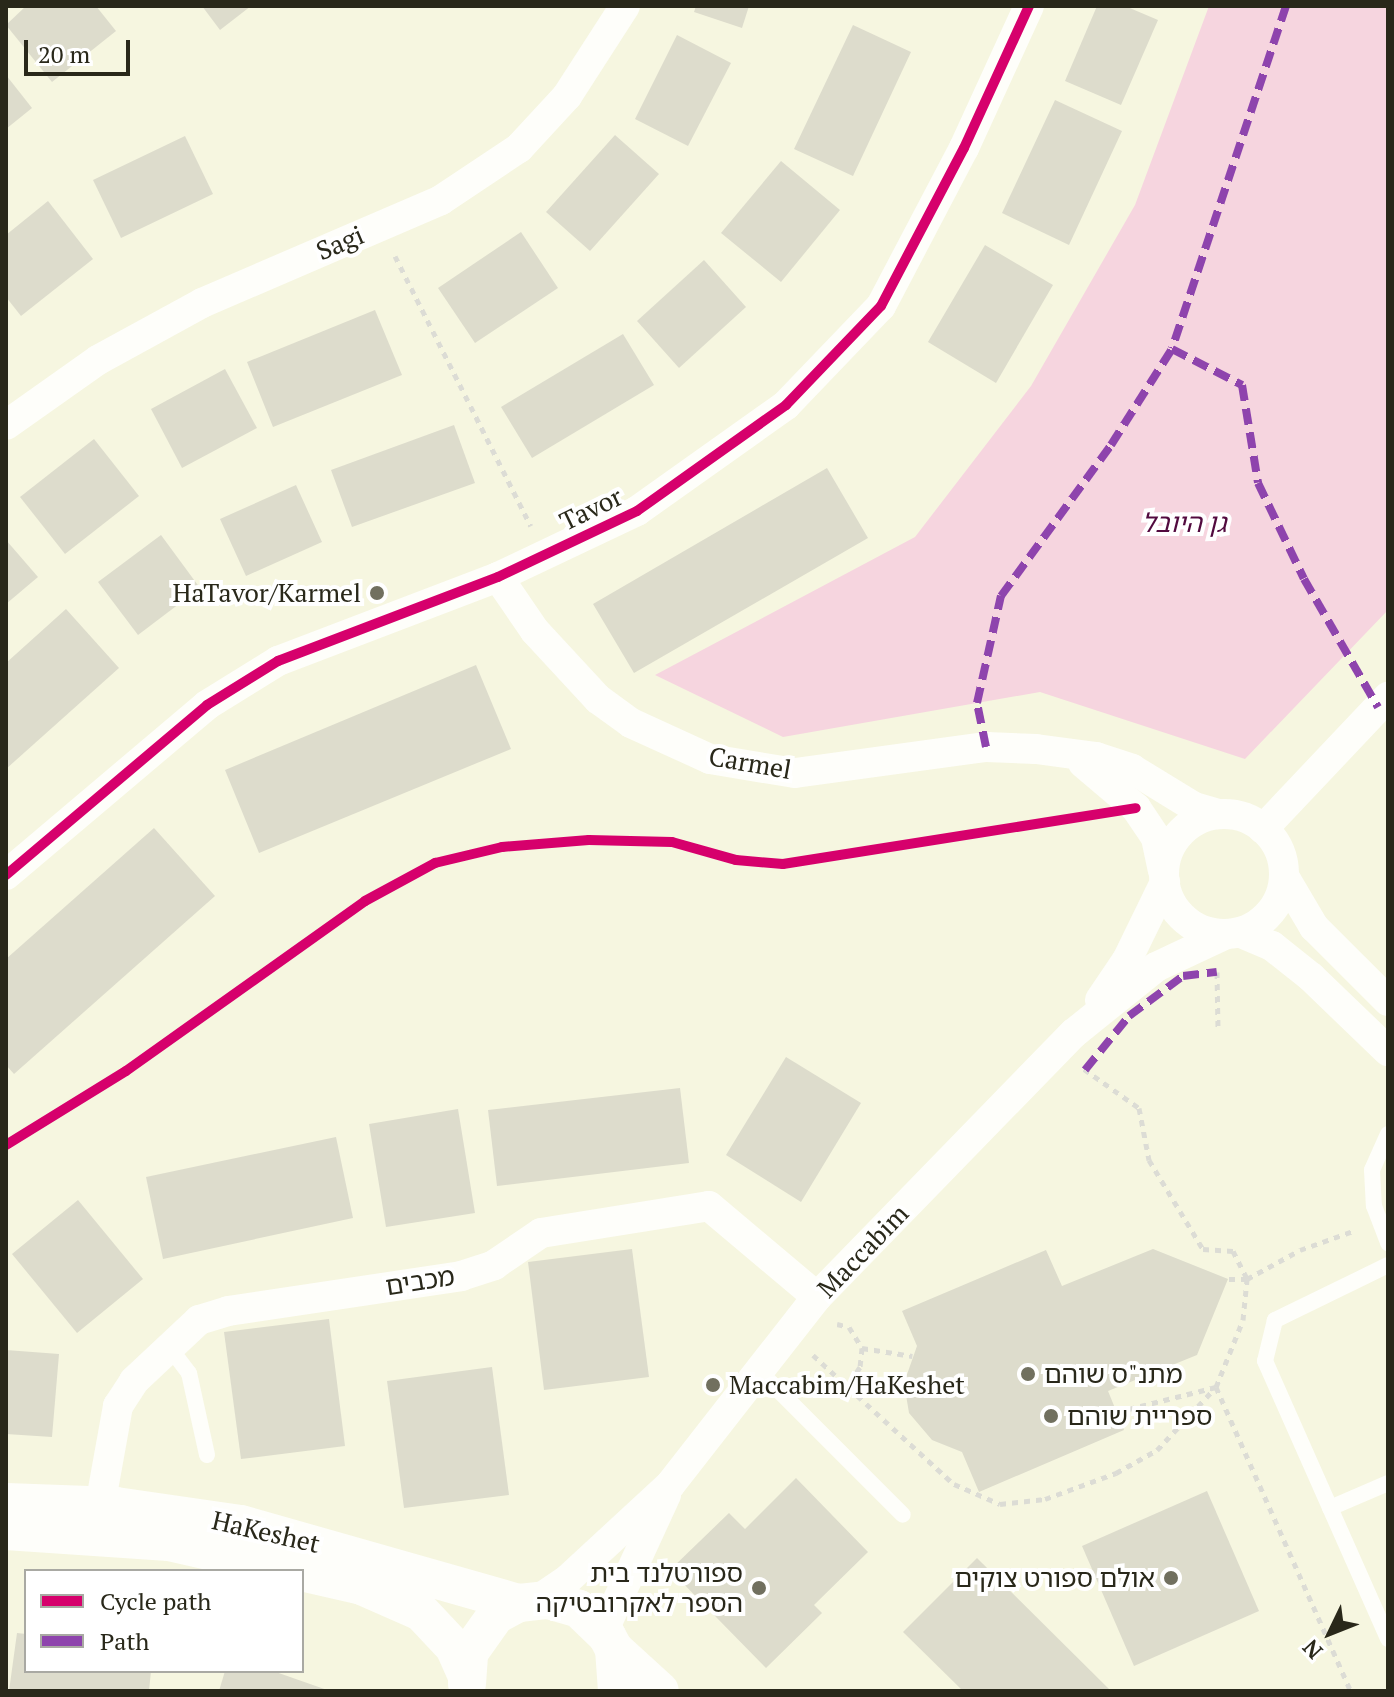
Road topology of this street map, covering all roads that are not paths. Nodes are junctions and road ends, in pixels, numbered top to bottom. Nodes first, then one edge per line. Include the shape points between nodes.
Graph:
1 (625, 6) edge
2 (1029, 6) edge
3 (6, 425) edge
4 (498, 577) junction
5 (1388, 697) edge
6 (1071, 755) junction
7 (1218, 814) junction
8 (1263, 829) junction
9 (6, 875) edge
10 (1164, 876) junction
11 (1285, 878) junction
12 (1232, 934) junction
13 (1388, 1001) edge
14 (1067, 1040) junction
15 (1388, 1051) edge
16 (1388, 1134) edge
17 (1388, 1243) edge
18 (1388, 1265) edge
19 (817, 1297) junction
20 (170, 1348) junction
21 (757, 1369) junction
22 (207, 1455) dead end
23 (1388, 1483) edge
24 (670, 1485) junction
25 (6, 1502) edge
26 (100, 1506) junction
27 (1330, 1508) junction
28 (903, 1515) dead end
29 (6, 1531) edge
30 (287, 1569) edge
31 (304, 1573) edge
32 (527, 1602) junction
33 (1388, 1639) edge
34 (610, 1643) junction
35 (467, 1683) edge
36 (617, 1691) edge
37 (660, 1691) edge

1 - 3 street, Sagi via 567,96 519,148 441,200 202,303 98,360
2 - 4 street, Tavor via 964,148 881,306 786,405 637,511
4 - 6 street, Carmel via 535,631 598,699 631,723 710,759 795,773 986,747
4 - 9 street, Tavor via 278,661 207,705
5 - 8 street
6 - 7 street, Carmel via 1132,769 1194,807
6 - 10 street, Carmel via 1105,776 1136,808 1156,838
7 - 8 street via 1238,815
7 - 10 street via 1186,826 1168,849
8 - 11 street via 1280,850
10 - 12 street via 1184,920
10 - 14 street, Maccabim via 1127,960
11 - 12 street via 1274,908
11 - 13 street via 1314,927
12 - 14 street, Maccabim via 1156,967
12 - 15 street via 1272,946
14 - 19 street, Maccabim
16 - 17 lane via 1372,1170 1374,1206
18 - 27 lane via 1288,1310 1275,1320 1266,1339 1265,1361
19 - 20 street, מכבים via 726,1217 709,1206 694,1207 541,1233 494,1265 461,1276 228,1311 199,1320
19 - 21 street, Maccabim
20 - 22 lane via 189,1373
20 - 26 street, מכבים via 134,1381 118,1406
21 - 24 street, Maccabim
21 - 28 lane
23 - 27 lane
24 - 32 street, Maccabim via 567,1580
24 - 34 street, Maccabim via 608,1621
25 - 26 street, HaKeshet
26 - 32 street, HaKeshet via 241,1524
27 - 33 lane
29 - 30 street, HaKeshet via 169,1542
31 - 35 street, HaKeshet via 362,1586 421,1612 454,1647
32 - 34 street, HaKeshet via 579,1609
32 - 35 street via 496,1615 479,1632
34 - 36 street
34 - 37 street

